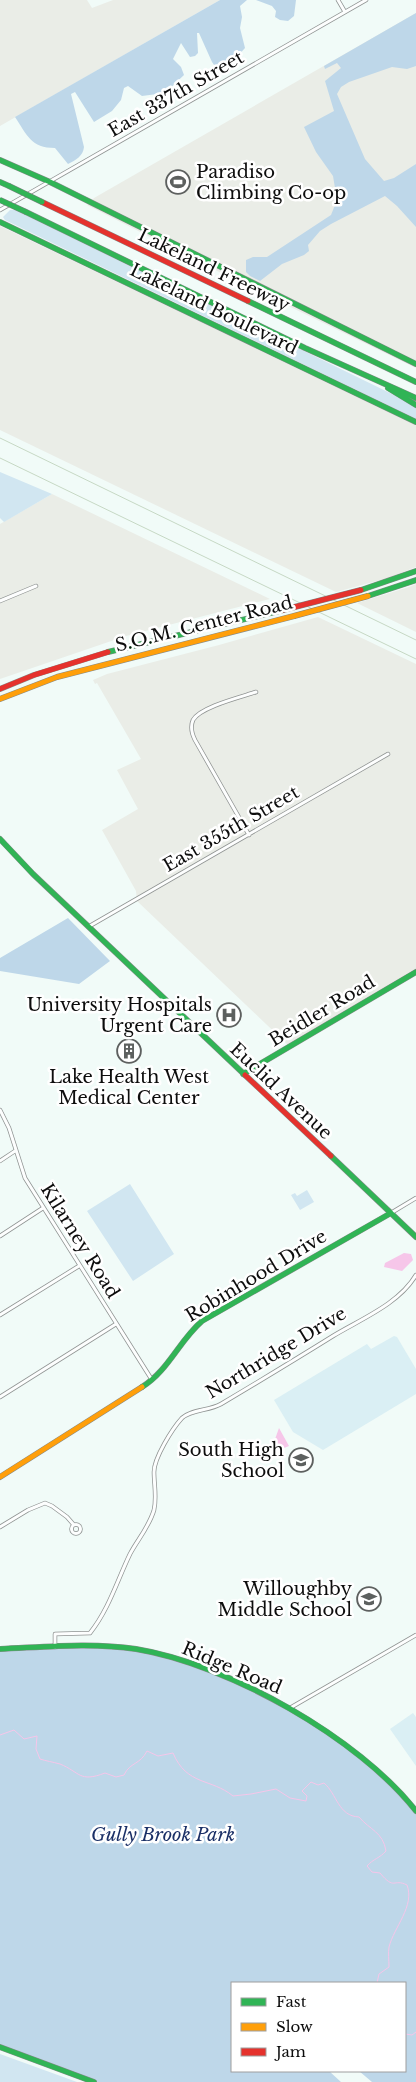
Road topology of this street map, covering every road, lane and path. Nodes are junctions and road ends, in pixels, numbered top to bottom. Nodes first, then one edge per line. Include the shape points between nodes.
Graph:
1 (338, 0) edge
2 (366, 0) edge
3 (345, 12) junction
4 (0, 160) edge
5 (0, 182) edge
6 (50, 182) junction
7 (0, 200) edge
8 (0, 210) edge
9 (0, 222) edge
10 (416, 364) edge
11 (376, 379) junction
12 (416, 382) edge
13 (416, 398) edge
14 (416, 405) edge
15 (416, 422) edge
16 (416, 571) edge
17 (416, 580) edge
18 (36, 586) dead end
19 (0, 601) edge
20 (0, 690) edge
21 (256, 692) dead end
22 (0, 699) edge
23 (388, 754) dead end
24 (249, 834) junction
25 (0, 839) edge
26 (88, 927) junction
27 (415, 975) edge
28 (243, 1074) junction
29 (0, 1110) edge
30 (15, 1151) junction
31 (0, 1160) edge
32 (416, 1198) edge
33 (44, 1208) junction
34 (391, 1213) junction
35 (0, 1236) edge
36 (416, 1238) edge
37 (79, 1266) junction
38 (416, 1275) edge
39 (0, 1315) edge
40 (116, 1324) junction
41 (152, 1380) junction
42 (0, 1397) edge
43 (0, 1477) edge
44 (74, 1525) dead end
45 (0, 1527) edge
46 (416, 1635) edge
47 (55, 1647) junction
48 (0, 1649) edge
49 (290, 1708) junction
50 (416, 1811) edge
51 (0, 2048) edge
52 (94, 2082) edge

1 - 3 street
2 - 3 street, East 337th Street
3 - 6 street, East 337th Street
4 - 6 main road
5 - 12 main road, Lakeland Freeway, bridge
6 - 8 street, East 337th Street
6 - 10 main road
7 - 11 main road, Lakeland Freeway, bridge via 305,348
9 - 15 main road, Lakeland Boulevard
11 - 13 main road, Lakeland Freeway
11 - 14 main road
16 - 20 main road, S.O.M. Center Road, bridge via 361,590 122,648 52,669
17 - 22 main road, S.O.M. Center Road, bridge via 294,616 57,677
18 - 19 street
21 - 24 street via 203,711 192,726 195,740
23 - 24 street, East 355th Street
24 - 26 street, East 355th Street
25 - 26 main road, Euclid Avenue
26 - 28 main road, Euclid Avenue
27 - 28 main road, Beidler Road
28 - 34 main road, Euclid Avenue
29 - 30 street, Kilarney Road
30 - 31 street
30 - 33 street, Kilarney Road via 25,1178
32 - 34 street, Robinhood Drive
33 - 35 street
33 - 37 street, Kilarney Road
34 - 36 main road, Euclid Avenue
34 - 41 main road, Robinhood Drive via 202,1321 181,1341 167,1365
37 - 39 street
37 - 40 street, Kilarney Road
38 - 47 street, Northridge Drive via 404,1292 386,1304 221,1404 182,1418 156,1461 154,1511 104,1613 90,1633 54,1634
40 - 41 street, Kilarney Road
40 - 42 street
41 - 43 main road, Robinhood Drive
44 - 45 street via 67,1516 45,1503
46 - 49 street
47 - 48 main road, Ridge Road
47 - 49 main road, Ridge Road via 117,1647 165,1655 220,1674
49 - 50 main road, Ridge Road via 364,1758
51 - 52 main road

